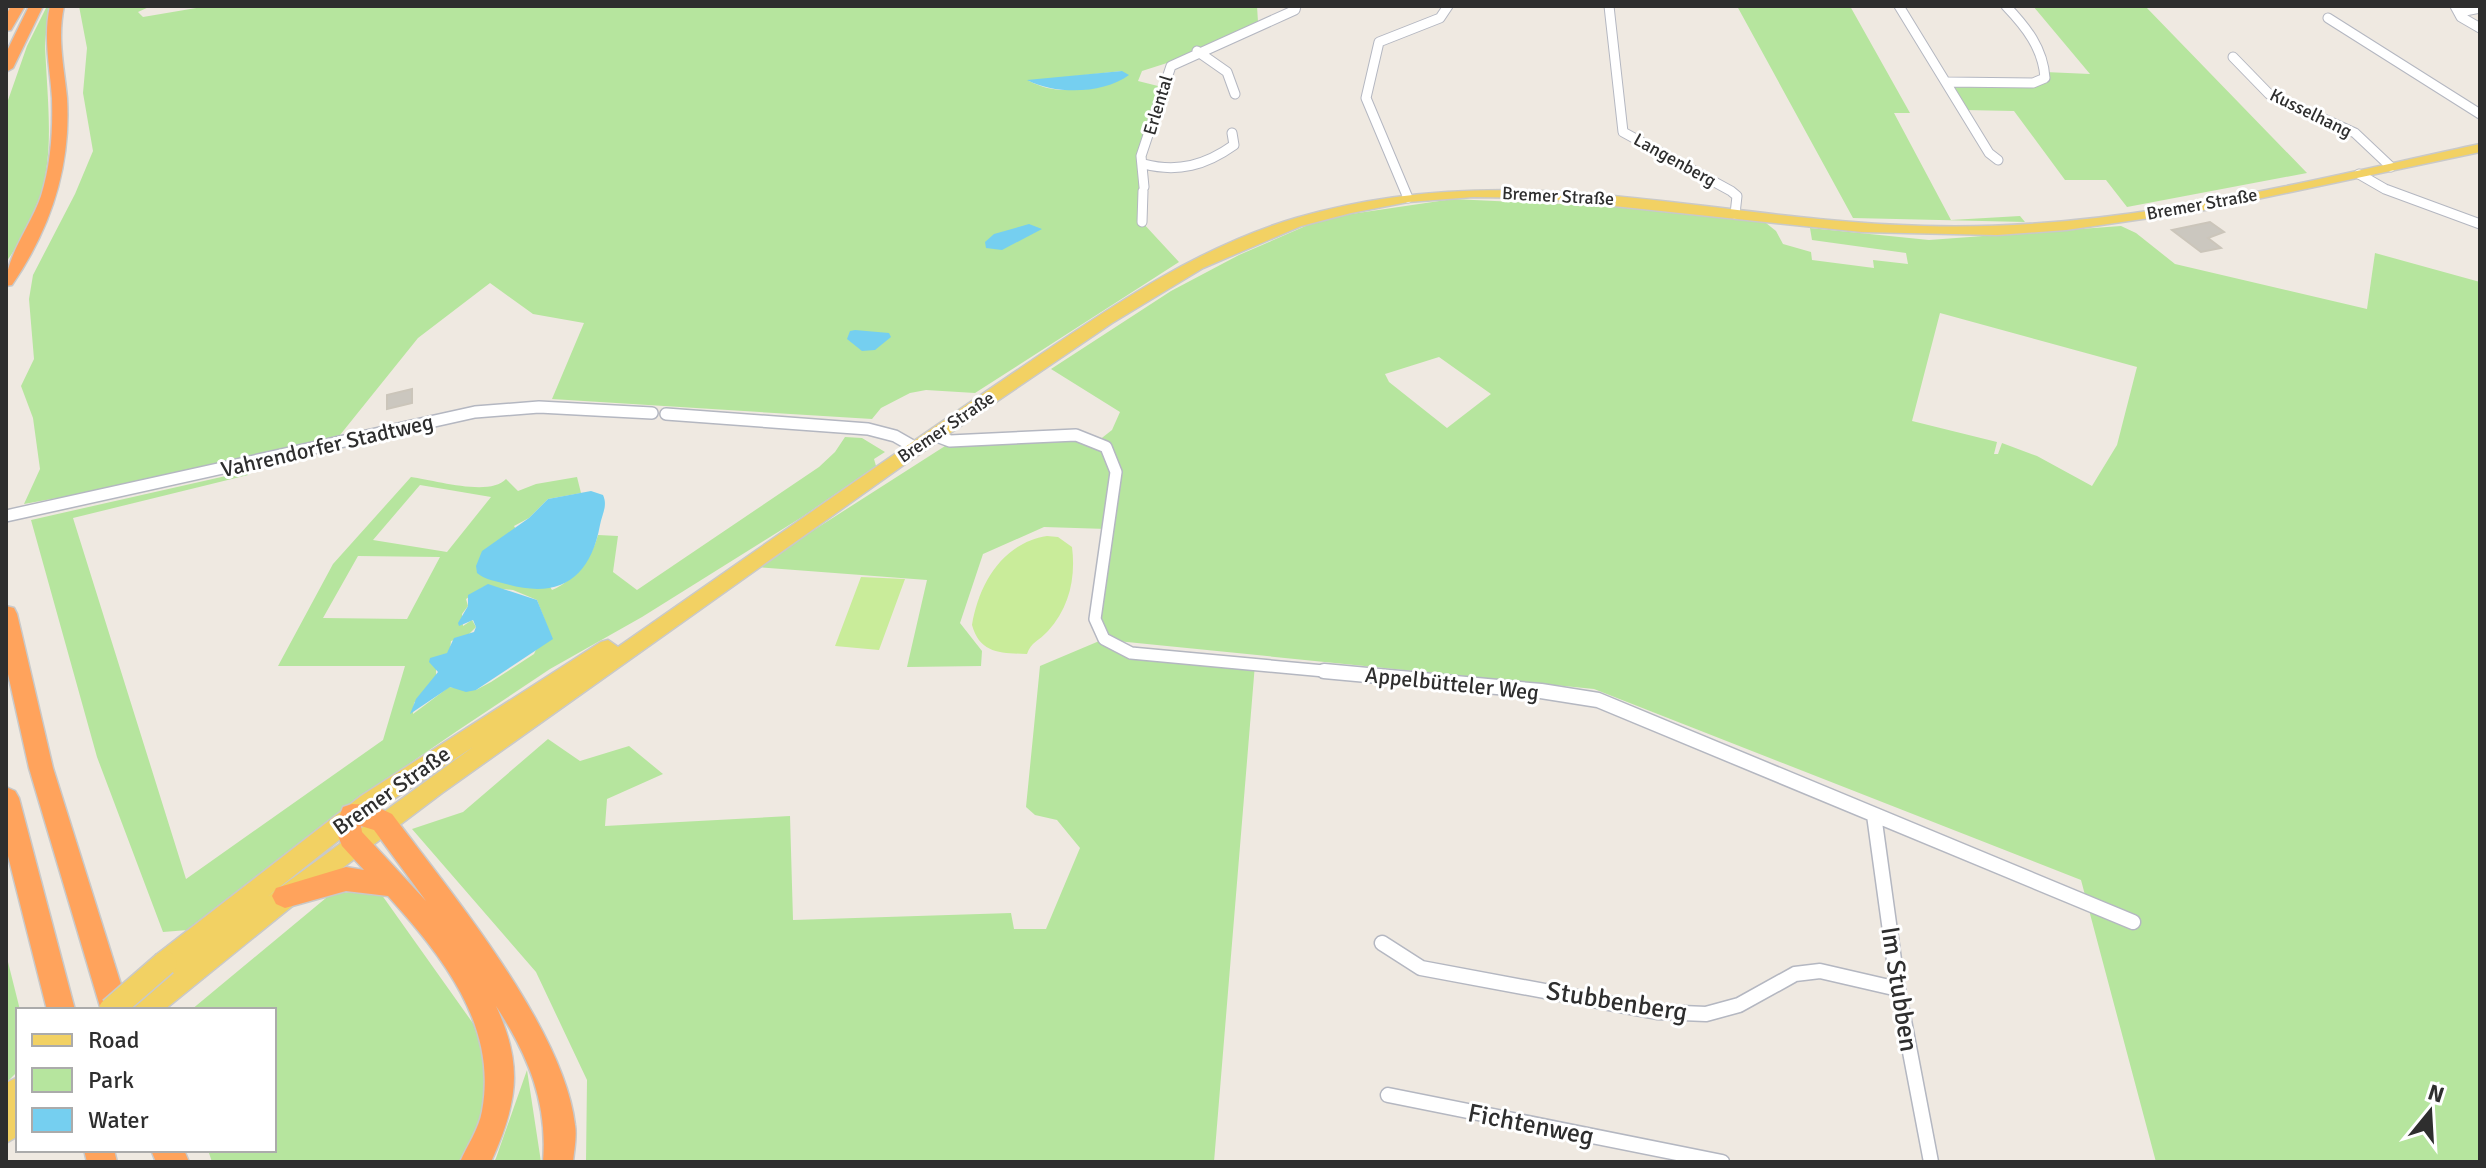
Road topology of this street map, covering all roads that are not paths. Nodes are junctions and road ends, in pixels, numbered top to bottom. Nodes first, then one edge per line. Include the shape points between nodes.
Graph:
1 (18, 6) edge
2 (36, 6) edge
3 (57, 6) edge
4 (1296, 6) edge
5 (1609, 6) edge
6 (1899, 6) edge
7 (1445, 7) edge
8 (2008, 8) edge
9 (2480, 8) edge
10 (2458, 9) edge
11 (2328, 18) dead end
12 (6, 27) edge
13 (2480, 28) edge
14 (1197, 51) junction
15 (2233, 57) dead end
16 (6, 68) edge
17 (1948, 82) junction
18 (1235, 94) dead end
19 (2480, 114) edge
20 (1232, 133) dead end
21 (2480, 148) edge
22 (1998, 160) dead end
23 (1144, 164) junction
24 (2391, 167) junction
25 (2359, 174) junction
26 (1408, 198) junction
27 (1735, 214) junction
28 (1142, 222) dead end
29 (2480, 224) edge
30 (6, 281) edge
31 (652, 413) dead end
32 (666, 414) dead end
33 (934, 435) junction
34 (916, 448) junction
35 (6, 516) edge
36 (733, 576) junction
37 (6, 614) edge
38 (6, 798) edge
39 (352, 815) junction
40 (1874, 815) junction
41 (383, 822) junction
42 (355, 843) junction
43 (396, 885) junction
44 (285, 896) junction
45 (2133, 922) dead end
46 (1382, 943) dead end
47 (169, 975) junction
48 (1898, 989) junction
49 (60, 1008) edge
50 (112, 1008) edge
51 (116, 1008) edge
52 (146, 1008) edge
53 (1388, 1095) dead end
54 (475, 1162) edge
55 (558, 1162) edge
56 (1722, 1162) edge
57 (1931, 1162) edge

1 - 12 highway
2 - 16 highway
3 - 30 highway via 53,44 61,143 41,225
4 - 14 street, Erlental
5 - 27 street, Langenberg via 1623,132 1731,191 1737,196
6 - 17 street
7 - 26 street via 1440,18 1379,42 1368,85 1366,98
8 - 17 street via 2035,42 2045,74 2040,81
9 - 10 street
10 - 13 street via 2461,17
11 - 19 street
14 - 18 street via 1227,68
14 - 23 street, Erlental via 1166,72 1141,157
15 - 24 street, Kusselhang via 2269,94 2355,133
17 - 22 street
20 - 23 street via 1234,145 1189,168
21 - 24 main road, Bremer Straße
23 - 28 street, Erlental
24 - 25 main road, Bremer Straße
25 - 27 main road, Bremer Straße via 2174,211 1979,231 1871,229
25 - 29 street
26 - 27 main road, Bremer Straße via 1462,193 1574,195
26 - 33 main road, Bremer Straße via 1282,227 1183,270
31 - 35 street, Vahrendorfer Stadtweg via 539,407 475,412
32 - 34 street via 868,429
33 - 34 main road, Bremer Straße
33 - 40 street, Appelbütteler Weg via 959,441 1076,435 1106,447 1116,472 1095,619 1104,639 1131,653 1598,700
34 - 36 main road, Bremer Straße
36 - 39 main road, Bremer Straße via 545,687
36 - 41 main road, Bremer Straße
37 - 50 highway via 41,768
38 - 49 highway
39 - 41 highway
39 - 42 highway via 348,831
39 - 47 main road, Bremer Straße
40 - 45 street, Appelbütteler Weg
40 - 48 street, Im Stubben
41 - 42 main road, Bremer Straße
41 - 55 highway via 438,896 536,1048 558,1114
42 - 43 highway
42 - 44 main road, Bremer Straße
43 - 44 highway via 346,879
43 - 54 highway via 477,996 498,1041 504,1079 499,1106
44 - 47 main road, Bremer Straße
46 - 48 street, Stubbenberg via 1421,968 1657,1012 1706,1014 1739,1005 1808,972
47 - 51 main road, Bremer Straße, bridge
47 - 52 main road, Bremer Straße
48 - 57 street, Im Stubben
53 - 56 street, Fichtenweg

